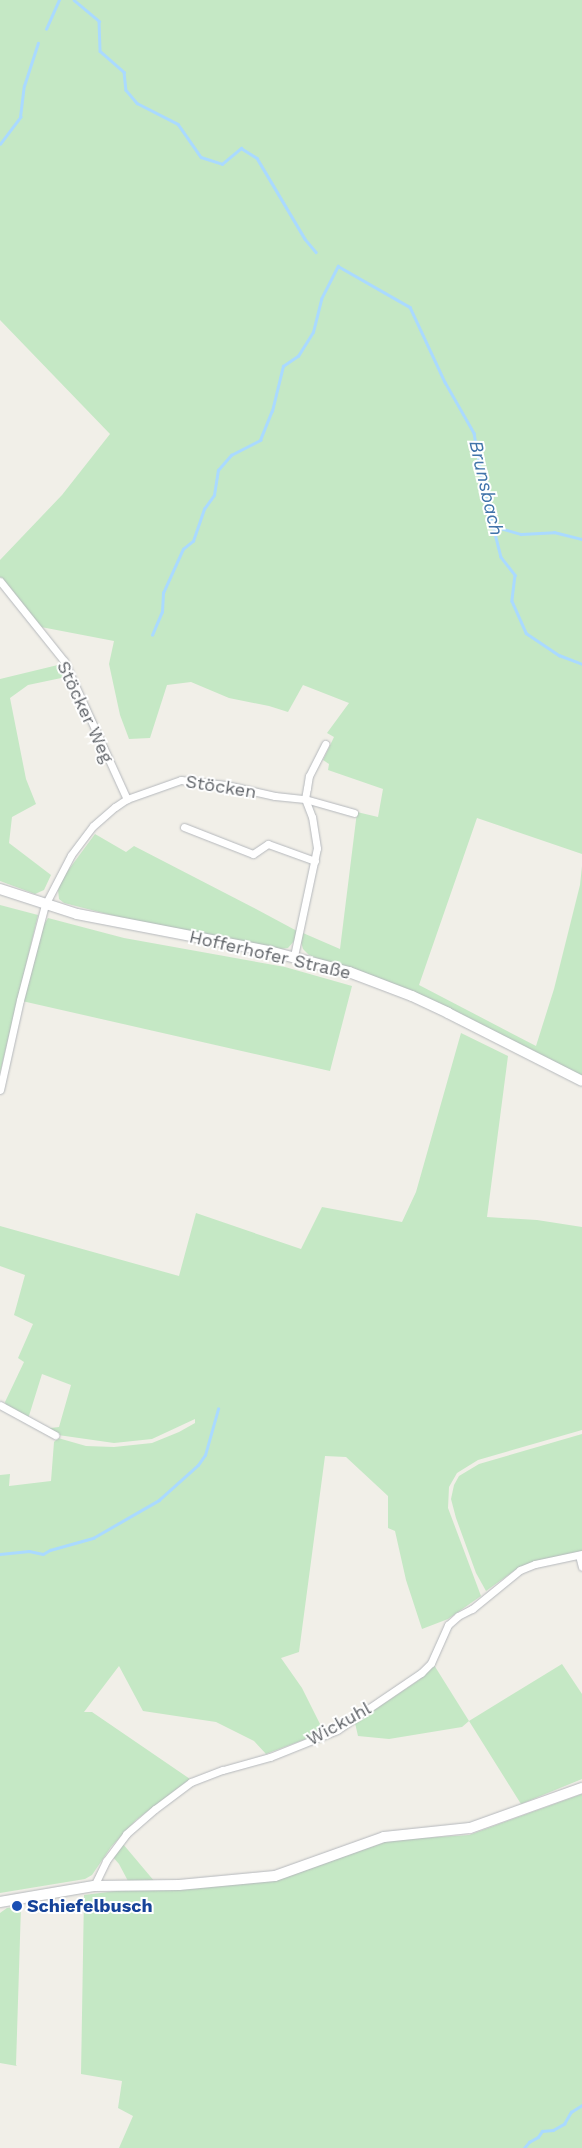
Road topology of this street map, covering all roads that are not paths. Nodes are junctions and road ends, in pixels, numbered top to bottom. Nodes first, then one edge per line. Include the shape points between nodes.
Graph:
1 (0, 581) edge
2 (325, 744) dead end
3 (127, 799) junction
4 (305, 799) junction
5 (354, 813) dead end
6 (184, 827) dead end
7 (315, 861) junction
8 (0, 889) edge
9 (45, 905) junction
10 (294, 956) junction
11 (582, 1081) edge
12 (0, 1090) edge
13 (0, 1405) edge
14 (55, 1435) dead end
15 (580, 1554) edge
16 (582, 1567) edge
17 (582, 1788) edge
18 (94, 1886) junction
19 (0, 1902) edge

1 - 3 street, Stöcker Weg via 64,661
2 - 4 street via 309,776
3 - 4 street, Stöcken via 177,780
3 - 9 street, Stöcken via 93,826 64,866
4 - 5 street, Stöcken
4 - 7 street via 316,832
6 - 7 street via 253,854 268,844
7 - 10 street
8 - 9 street, Hofferhofer Straße
9 - 10 street, Hofferhofer Straße via 119,923
9 - 12 street, Stöcken
10 - 11 street, Hofferhofer Straße via 356,974 412,996
13 - 14 street
15 - 16 street, Wickuhl
15 - 18 street, Wickuhl via 520,1570 448,1625 431,1663 422,1673 337,1730 277,1755 191,1782 126,1834
17 - 18 street via 470,1828 384,1837 275,1876 179,1885
18 - 19 street

